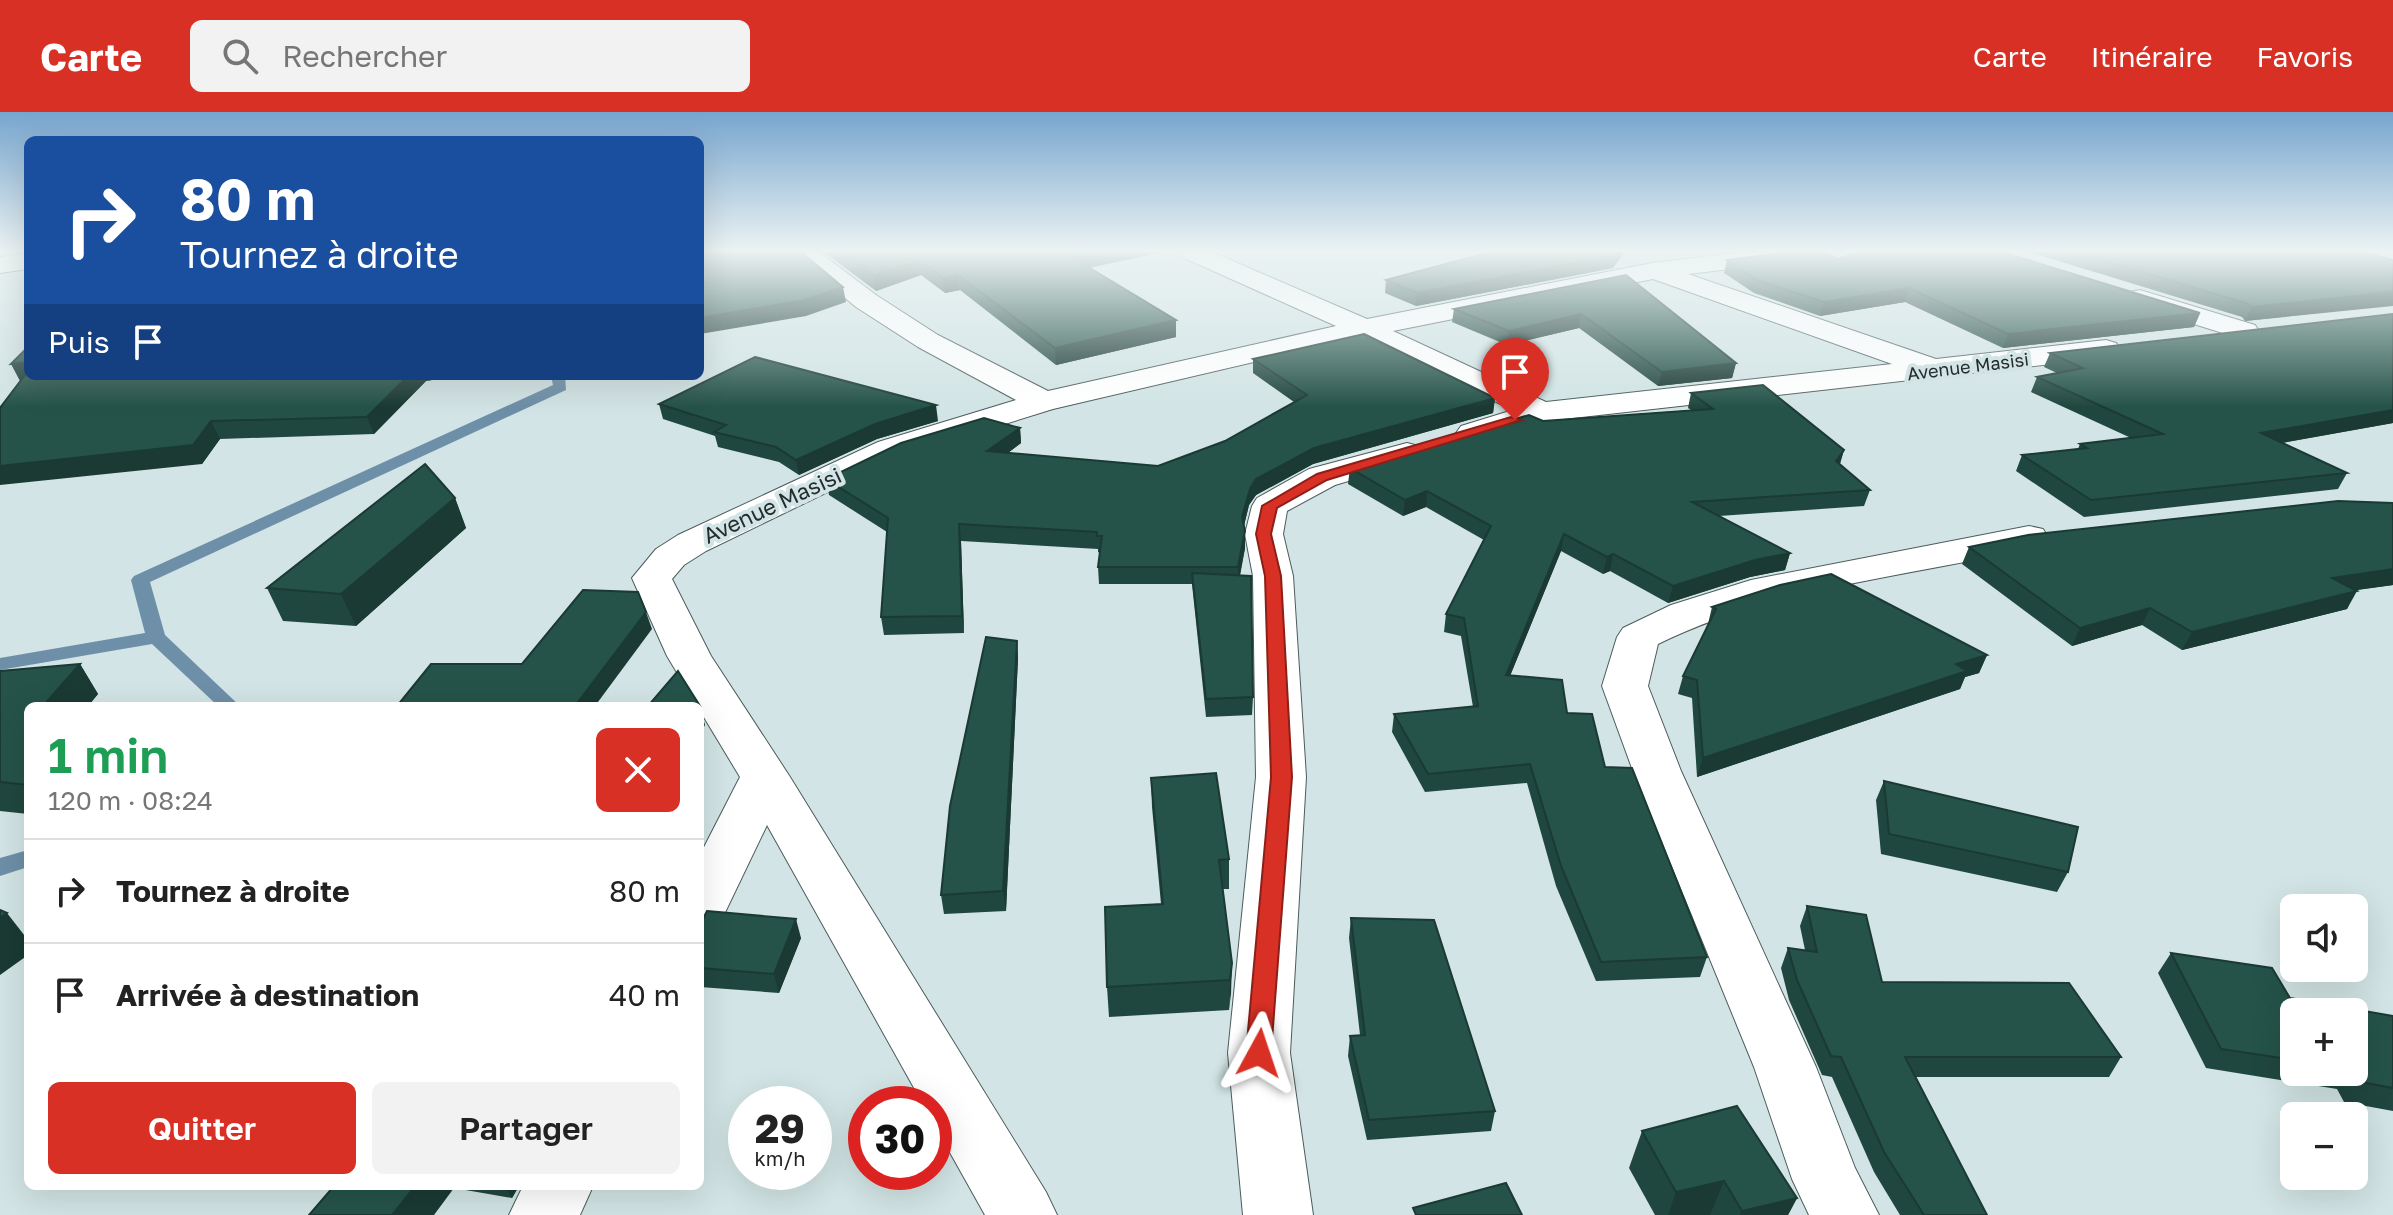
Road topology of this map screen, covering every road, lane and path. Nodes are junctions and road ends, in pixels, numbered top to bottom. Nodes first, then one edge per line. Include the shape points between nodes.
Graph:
1 (870, 303) edge
2 (1308, 303) edge
3 (1488, 303) edge
4 (1746, 303) edge
5 (2164, 303) edge
6 (1364, 328) junction
7 (2184, 339) edge
8 (2138, 345) edge
9 (1938, 370) junction
10 (1044, 402) junction
11 (1542, 412) junction
12 (2066, 532) edge
13 (765, 777) junction
14 (704, 901) edge
15 (557, 1190) edge
16 (544, 1215) edge
17 (1022, 1215) edge
18 (1278, 1215) edge
19 (1844, 1215) edge

1 - 10 street
2 - 6 street
3 - 6 street, Avenue Masisi
4 - 9 street
5 - 7 street via 2260,330
6 - 10 street, Avenue Masisi
6 - 11 street
8 - 9 street, Avenue Masisi
9 - 11 street, Avenue Masisi
10 - 13 street, Avenue Masisi via 890,449 692,543 652,578 689,656
11 - 18 street, Avenue Masisi via 1322,477 1270,506 1264,534 1273,576 1281,777 1259,1053
12 - 19 street via 1765,589 1686,614 1638,637 1625,686
13 - 14 street
13 - 17 street, Avenue Masisi
15 - 16 street

